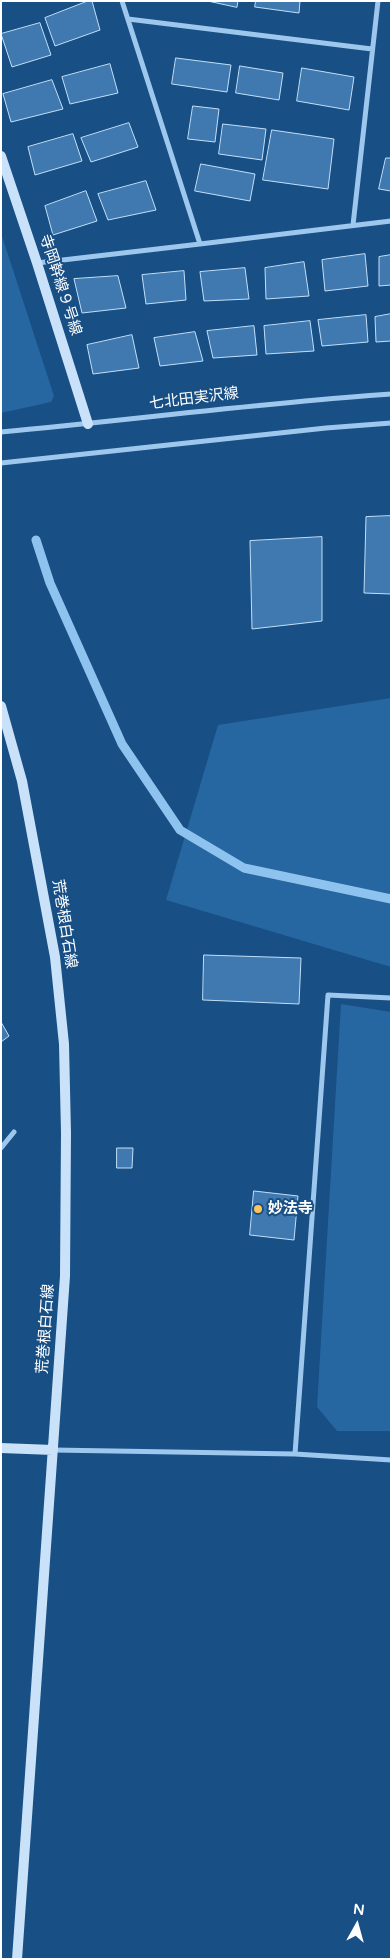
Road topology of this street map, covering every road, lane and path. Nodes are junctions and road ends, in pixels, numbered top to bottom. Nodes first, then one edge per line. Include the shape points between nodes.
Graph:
1 (122, 1) edge
2 (378, 1) edge
3 (128, 19) junction
4 (372, 49) junction
5 (1, 156) edge
6 (391, 221) edge
7 (353, 225) junction
8 (200, 244) junction
9 (38, 263) junction
10 (391, 394) edge
11 (391, 423) edge
12 (88, 424) junction
13 (1, 432) edge
14 (1, 464) edge
15 (1, 706) edge
16 (391, 998) edge
17 (14, 1132) dead end
18 (1, 1148) edge
19 (1, 1448) edge
20 (53, 1450) junction
21 (295, 1454) junction
22 (391, 1460) edge
23 (17, 1959) edge

1 - 3 street
2 - 4 street
3 - 4 street
3 - 8 street
4 - 7 street
5 - 9 street, 寺岡幹線９号線
6 - 7 street
7 - 8 street
8 - 9 street
9 - 12 street, 寺岡幹線９号線
10 - 12 street, 七北田実沢線 via 236,406
11 - 14 street
12 - 13 street, 七北田実沢線
15 - 20 street, 荒巻根白石線 via 22,780 39,868 55,957 64,1044 65,1276
16 - 21 street via 328,995
17 - 18 street
19 - 20 street
20 - 21 street
20 - 23 street, 荒巻根白石線
21 - 22 street

